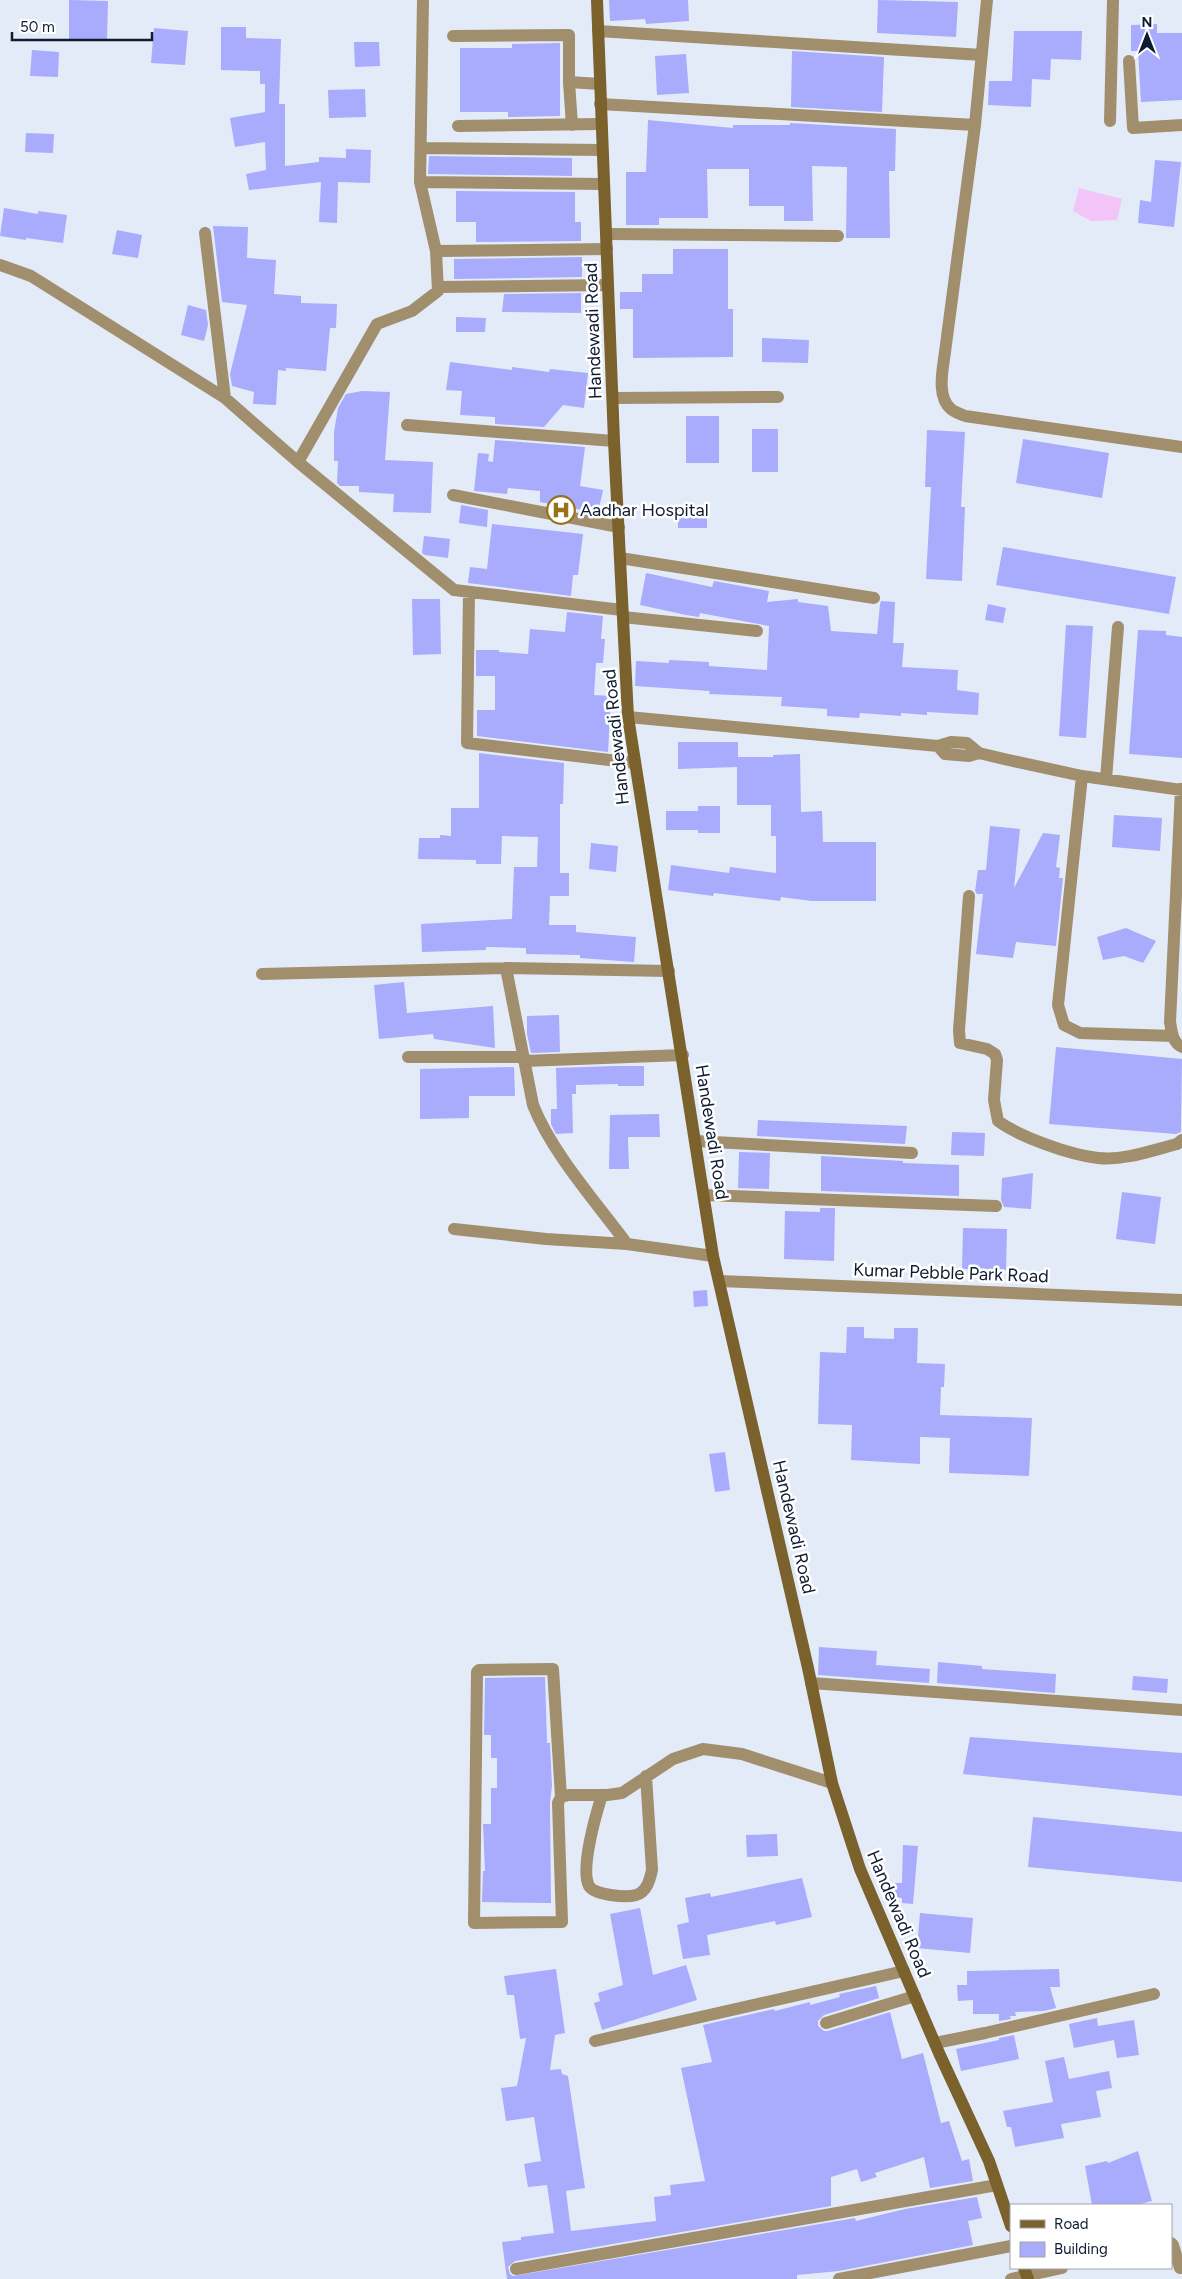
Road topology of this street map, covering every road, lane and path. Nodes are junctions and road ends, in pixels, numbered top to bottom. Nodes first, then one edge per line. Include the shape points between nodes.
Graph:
1 (423, 0) edge
2 (597, 0) edge
3 (987, 0) edge
4 (1113, 0) edge
5 (598, 31) junction
6 (454, 36) dead end
7 (982, 55) junction
8 (1129, 61) dead end
9 (569, 82) junction
10 (600, 84) junction
11 (600, 104) junction
12 (1110, 121) dead end
13 (601, 124) junction
14 (572, 125) junction
15 (975, 125) junction
16 (458, 126) dead end
17 (1182, 126) edge
18 (421, 148) junction
19 (602, 150) junction
20 (420, 182) junction
21 (604, 184) junction
22 (205, 233) dead end
23 (606, 234) junction
24 (838, 236) dead end
25 (607, 249) junction
26 (436, 251) junction
27 (0, 264) edge
28 (608, 285) junction
29 (438, 287) junction
30 (778, 397) dead end
31 (226, 398) junction
32 (613, 398) junction
33 (407, 425) dead end
34 (614, 441) junction
35 (1182, 447) edge
36 (298, 462) junction
37 (454, 495) dead end
38 (619, 527) junction
39 (620, 558) junction
40 (469, 592) junction
41 (874, 598) dead end
42 (622, 614) junction
43 (1118, 627) dead end
44 (757, 631) dead end
45 (628, 717) junction
46 (634, 762) junction
47 (1082, 776) junction
48 (1106, 779) junction
49 (1181, 789) edge
50 (969, 896) dead end
51 (506, 968) junction
52 (668, 971) junction
53 (262, 974) dead end
54 (1173, 1036) junction
55 (1182, 1048) edge
56 (683, 1055) junction
57 (408, 1057) dead end
58 (524, 1059) junction
59 (1182, 1140) edge
60 (696, 1141) junction
61 (912, 1153) dead end
62 (704, 1195) junction
63 (996, 1206) dead end
64 (454, 1229) dead end
65 (627, 1244) junction
66 (713, 1256) junction
67 (719, 1281) junction
68 (1182, 1300) edge
69 (811, 1683) junction
70 (1182, 1710) edge
71 (646, 1776) junction
72 (832, 1783) junction
73 (602, 1795) junction
74 (561, 1797) junction
75 (904, 1971) junction
76 (1154, 1994) dead end
77 (914, 1996) junction
78 (826, 2023) dead end
79 (595, 2041) dead end
80 (934, 2043) junction
81 (997, 2185) junction
82 (1010, 2223) edge
83 (1172, 2244) edge
84 (1010, 2246) edge
85 (516, 2269) dead end
86 (1056, 2269) edge
87 (1181, 2270) edge
88 (1026, 2274) edge
89 (838, 2279) edge
90 (1011, 2279) edge

1 - 18 street
2 - 5 main road, Handewadi Road
3 - 7 street
4 - 12 street
5 - 7 street
5 - 10 main road, Handewadi Road
6 - 9 street via 569,35
7 - 15 street
8 - 17 street via 1133,128
9 - 10 street
9 - 14 street
10 - 11 main road, Handewadi Road
11 - 13 main road, Handewadi Road
11 - 15 street
13 - 14 street
13 - 19 main road, Handewadi Road
14 - 16 street
15 - 35 street via 943,374 944,398 950,409 965,416
18 - 19 street
18 - 20 street
19 - 21 main road, Handewadi Road
20 - 21 street
20 - 26 street
21 - 23 main road, Handewadi Road
22 - 31 street
23 - 24 street
23 - 25 main road, Handewadi Road
25 - 26 street
25 - 28 main road, Handewadi Road
26 - 29 street
27 - 31 street via 31,276
28 - 29 street
28 - 32 main road, Handewadi Road
29 - 36 street via 438,291 412,311 377,324
30 - 32 street
31 - 36 street
32 - 34 main road, Handewadi Road
33 - 34 street
34 - 38 main road, Handewadi Road
36 - 40 street via 454,590
37 - 38 street
38 - 39 main road, Handewadi Road
39 - 41 street
39 - 42 main road, Handewadi Road
40 - 42 street
40 - 46 street via 467,743
42 - 44 street
42 - 45 main road, Handewadi Road
43 - 48 street
45 - 46 main road, Handewadi Road
45 - 47 street via 938,746 951,742 967,743 979,753
46 - 52 main road, Handewadi Road
47 - 48 street
47 - 54 street via 1058,1005 1064,1025 1080,1033
48 - 49 street
49 - 54 street via 1170,1022
50 - 59 street via 960,1043 995,1054 994,1100 998,1121 1012,1131 1099,1159 1130,1156
51 - 52 street
51 - 53 street
51 - 58 street
52 - 56 main road, Handewadi Road
54 - 55 street
56 - 58 street
56 - 60 main road, Handewadi Road
57 - 58 street
58 - 65 street via 539,1120
60 - 61 street
60 - 62 main road, Handewadi Road
62 - 63 street
62 - 66 main road, Handewadi Road
64 - 65 street
65 - 66 street
66 - 67 main road, Handewadi Road
67 - 68 street, Kumar Pebble Park Road
67 - 69 main road, Handewadi Road
69 - 70 street
69 - 72 main road, Handewadi Road
71 - 72 street via 673,1759 703,1749 742,1754
71 - 73 street via 622,1793
71 - 73 street via 652,1870 650,1881 636,1895 600,1894 592,1891 588,1884 586,1872 593,1822
72 - 75 main road, Handewadi Road via 860,1869
73 - 74 street
74 - 74 street via 553,1669 478,1670 474,1923 562,1922 558,1803
75 - 77 main road, Handewadi Road
75 - 79 street
76 - 80 street
77 - 78 street
77 - 80 main road, Handewadi Road
80 - 81 main road, Handewadi Road
81 - 82 main road, Handewadi Road
81 - 85 street
83 - 87 street
84 - 89 street
86 - 88 street
88 - 90 street

